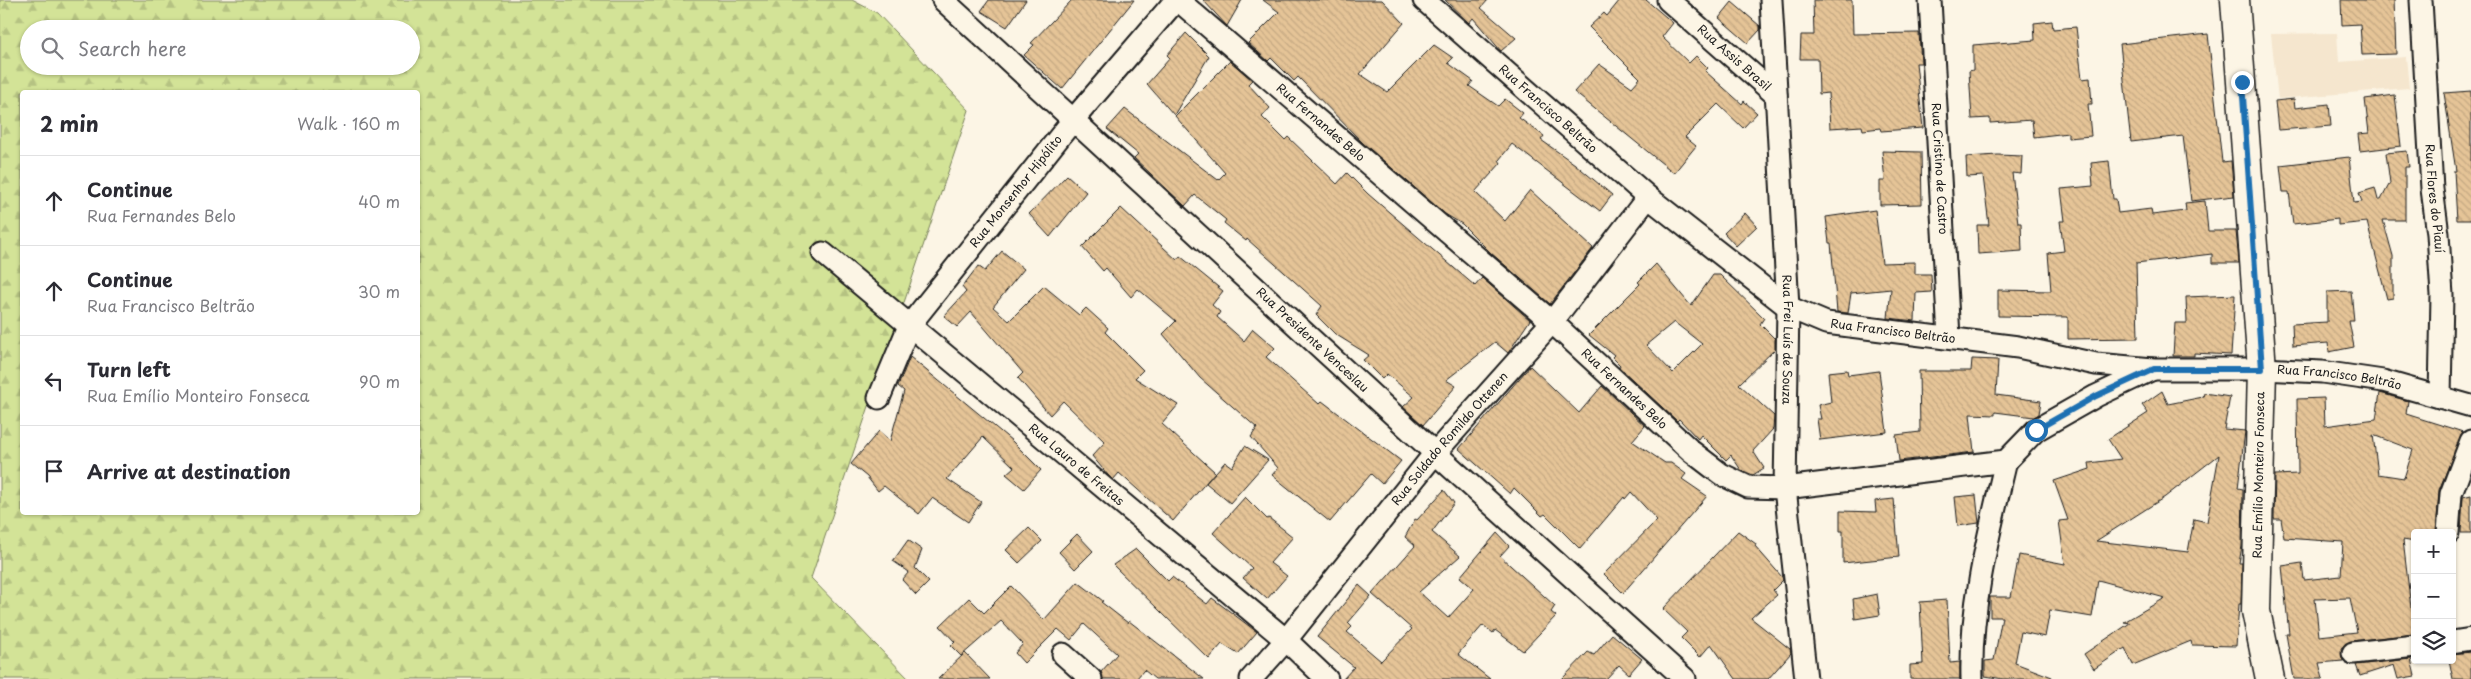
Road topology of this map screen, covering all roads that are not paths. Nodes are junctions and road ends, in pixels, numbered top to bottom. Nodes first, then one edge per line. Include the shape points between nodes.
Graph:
1 (944, 0) edge
2 (1177, 0) edge
3 (1424, 0) edge
4 (1668, 0) edge
5 (1771, 0) edge
6 (1930, 0) edge
7 (2235, 0) edge
8 (2421, 0) edge
9 (1776, 95) junction
10 (1073, 120) junction
11 (1648, 197) junction
12 (823, 253) dead end
13 (1788, 307) junction
14 (1552, 322) junction
15 (909, 326) junction
16 (1949, 337) junction
17 (2154, 369) junction
18 (2262, 369) junction
19 (2440, 397) junction
20 (880, 398) dead end
21 (2471, 406) edge
22 (2471, 441) edge
23 (1435, 453) junction
24 (2006, 461) junction
25 (1785, 488) junction
26 (2448, 529) edge
27 (2471, 639) edge
28 (1286, 640) junction
29 (2456, 641) edge
30 (2411, 646) edge
31 (2353, 653) dead end
32 (1063, 654) dead end
33 (1091, 679) edge
34 (1251, 679) edge
35 (1327, 679) edge
36 (1685, 679) edge
37 (1806, 679) edge
38 (1972, 679) edge
39 (2270, 679) edge

1 - 10 street, Rua Presidente Venceslau
2 - 10 street, Rua Monsenhor Hipólito
2 - 14 street, Rua Fernandes Belo
3 - 11 street, Rua Francisco Beltrão
4 - 9 street, Rua Assis Brasil
5 - 9 street, Rua Frei Luís de Souza
6 - 16 street, Rua Cristino de Castro
7 - 18 main road, Rua Emílio Monteiro Fonseca
8 - 19 street, Rua Flores do Piauí via 2442,296
9 - 13 street, Rua Frei Luís de Souza
10 - 15 street, Rua Monsenhor Hipólito
10 - 23 street, Rua Presidente Venceslau
11 - 13 street, Rua Francisco Beltrão
11 - 14 street, Rua Soldado Romildo Ottenen
12 - 15 street, Rua Lauro de Freitas
13 - 16 street, Rua Francisco Beltrão via 1826,323
13 - 25 street, Rua Frei Luís de Souza
14 - 23 street, Rua Soldado Romildo Ottenen
14 - 25 street, Rua Fernandes Belo via 1720,474 1748,487
15 - 20 street, Rua Monsenhor Hipólito
15 - 28 street, Rua Lauro de Freitas
16 - 17 street, Rua Francisco Beltrão via 2018,346 2096,364
17 - 18 street, Rua Francisco Beltrão
17 - 24 street via 2096,396 2036,430
18 - 19 street, Rua Francisco Beltrão via 2322,372 2384,381
18 - 39 main road, Rua Emílio Monteiro Fonseca via 2256,611
19 - 21 street, Rua Francisco Beltrão
22 - 26 street via 2452,494
23 - 28 street, Rua Soldado Romildo Ottenen
23 - 36 street, Rua Presidente Venceslau
24 - 25 street, Rua Fernandes Belo
24 - 38 street via 1976,598
25 - 37 street, Rua Frei Luís de Souza
27 - 29 street
28 - 34 street, Rua Soldado Romildo Ottenen
28 - 35 street, Rua Lauro de Freitas
30 - 31 street
32 - 33 street

